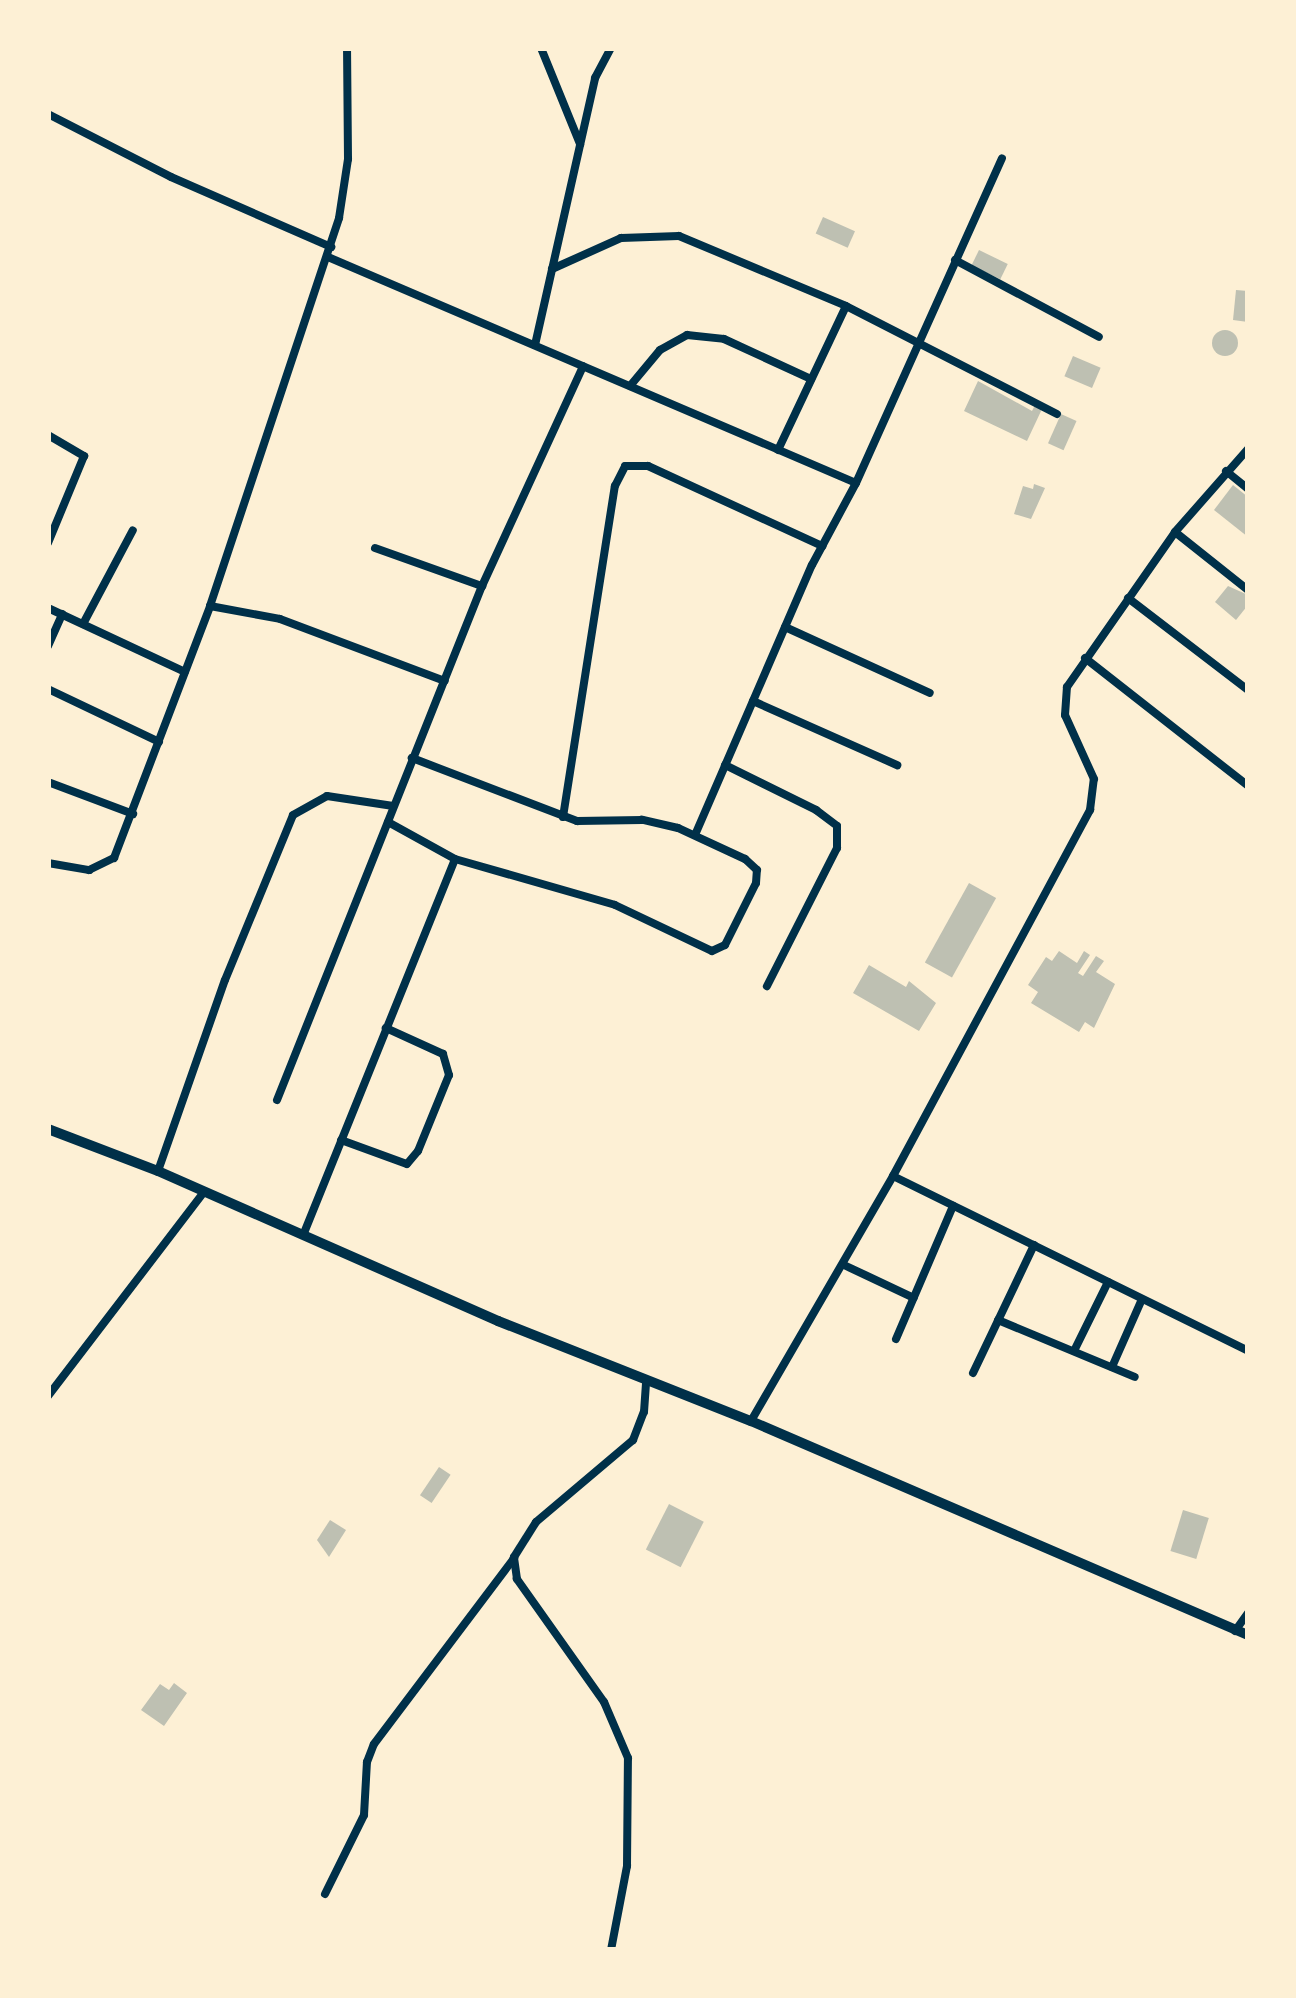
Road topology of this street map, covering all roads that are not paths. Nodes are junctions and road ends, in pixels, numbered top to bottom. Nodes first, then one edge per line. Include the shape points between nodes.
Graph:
1 (347, 48) edge
2 (541, 48) edge
3 (610, 48) edge
4 (48, 114) edge
5 (580, 146) junction
6 (1002, 158) dead end
7 (330, 252) junction
8 (955, 260) junction
9 (552, 269) junction
10 (846, 306) junction
11 (1099, 337) dead end
12 (917, 341) junction
13 (535, 345) junction
14 (583, 366) junction
15 (811, 379) junction
16 (630, 386) junction
17 (1058, 414) dead end
18 (48, 435) edge
19 (1248, 449) edge
20 (778, 450) junction
21 (1226, 472) junction
22 (856, 484) junction
23 (1248, 489) edge
24 (52, 526) edge
25 (133, 530) dead end
26 (1174, 532) junction
27 (48, 543) edge
28 (822, 545) junction
29 (376, 548) dead end
30 (482, 586) junction
31 (1248, 590) edge
32 (1127, 598) junction
33 (210, 607) junction
34 (48, 608) edge
35 (62, 614) junction
36 (83, 624) junction
37 (785, 627) junction
38 (48, 646) edge
39 (1085, 658) junction
40 (185, 672) junction
41 (445, 681) junction
42 (48, 688) edge
43 (1248, 690) edge
44 (930, 693) dead end
45 (753, 701) junction
46 (159, 742) junction
47 (412, 758) junction
48 (725, 765) junction
49 (897, 765) dead end
50 (48, 782) edge
51 (1248, 785) edge
52 (393, 806) junction
53 (133, 814) junction
54 (563, 817) junction
55 (388, 822) junction
56 (694, 835) junction
57 (455, 859) junction
58 (48, 863) edge
59 (767, 986) dead end
60 (386, 1028) junction
61 (277, 1100) dead end
62 (48, 1130) edge
63 (341, 1140) junction
64 (158, 1171) junction
65 (893, 1176) junction
66 (203, 1193) junction
67 (953, 1205) junction
68 (304, 1233) junction
69 (1034, 1245) junction
70 (844, 1265) junction
71 (1108, 1282) junction
72 (914, 1298) junction
73 (1142, 1299) junction
74 (998, 1321) junction
75 (896, 1339) dead end
76 (1248, 1351) edge
77 (1074, 1352) junction
78 (1112, 1367) junction
79 (973, 1373) dead end
80 (1136, 1377) dead end
81 (646, 1380) junction
82 (48, 1396) edge
83 (752, 1421) junction
84 (514, 1557) junction
85 (1248, 1613) edge
86 (1242, 1633) edge
87 (325, 1894) dead end
88 (611, 1950) edge

1 - 7 street via 348,159
2 - 5 street
3 - 5 street
4 - 7 street
5 - 9 street
6 - 8 street
7 - 13 street
7 - 33 street
8 - 11 street
8 - 12 street
9 - 10 street via 621,238 658,232 700,242
9 - 13 street
10 - 12 street
10 - 15 street
12 - 17 street
12 - 22 street
13 - 14 street
14 - 16 street
14 - 30 street
15 - 16 street via 724,339 687,334 660,350
15 - 20 street
16 - 20 street
18 - 24 street via 84,456
19 - 21 street
20 - 22 street
21 - 23 street
21 - 26 street
22 - 28 street
24 - 27 street
25 - 36 street
26 - 31 street
26 - 32 street
28 - 37 street
28 - 54 street via 648,466 626,466 615,486
29 - 30 street
30 - 41 street
32 - 39 street
32 - 43 street
33 - 40 street
33 - 41 street via 280,619
34 - 35 street
35 - 36 street
35 - 38 street
36 - 40 street
37 - 44 street
37 - 45 street
39 - 51 street
39 - 65 street via 1064,701 1094,778 1090,810
40 - 46 street
41 - 47 street
42 - 46 street
45 - 48 street
45 - 49 street
46 - 53 street
47 - 52 street
47 - 54 street
48 - 56 street
48 - 59 street via 837,826 837,848
50 - 53 street
52 - 55 street
52 - 64 street via 327,796 293,815
53 - 58 street via 114,858 101,866
54 - 56 street via 652,821
55 - 57 street
55 - 61 street
56 - 57 street via 757,870 719,950 615,905
57 - 60 street
60 - 63 street
60 - 63 street via 449,1060 442,1094 407,1164
62 - 64 street
63 - 68 street
64 - 66 street
65 - 67 street
65 - 70 street
66 - 68 street
66 - 82 street
67 - 69 street
67 - 72 street
68 - 81 street
69 - 71 street
69 - 74 street
70 - 72 street
70 - 83 street
71 - 73 street
71 - 77 street
72 - 75 street
73 - 76 street
73 - 78 street
74 - 77 street
74 - 79 street
77 - 78 street
78 - 80 street
81 - 83 street
81 - 84 street via 633,1441 536,1522
83 - 86 street
84 - 87 street via 374,1744 364,1815
84 - 88 street via 527,1597 623,1738 627,1866
85 - 86 street

